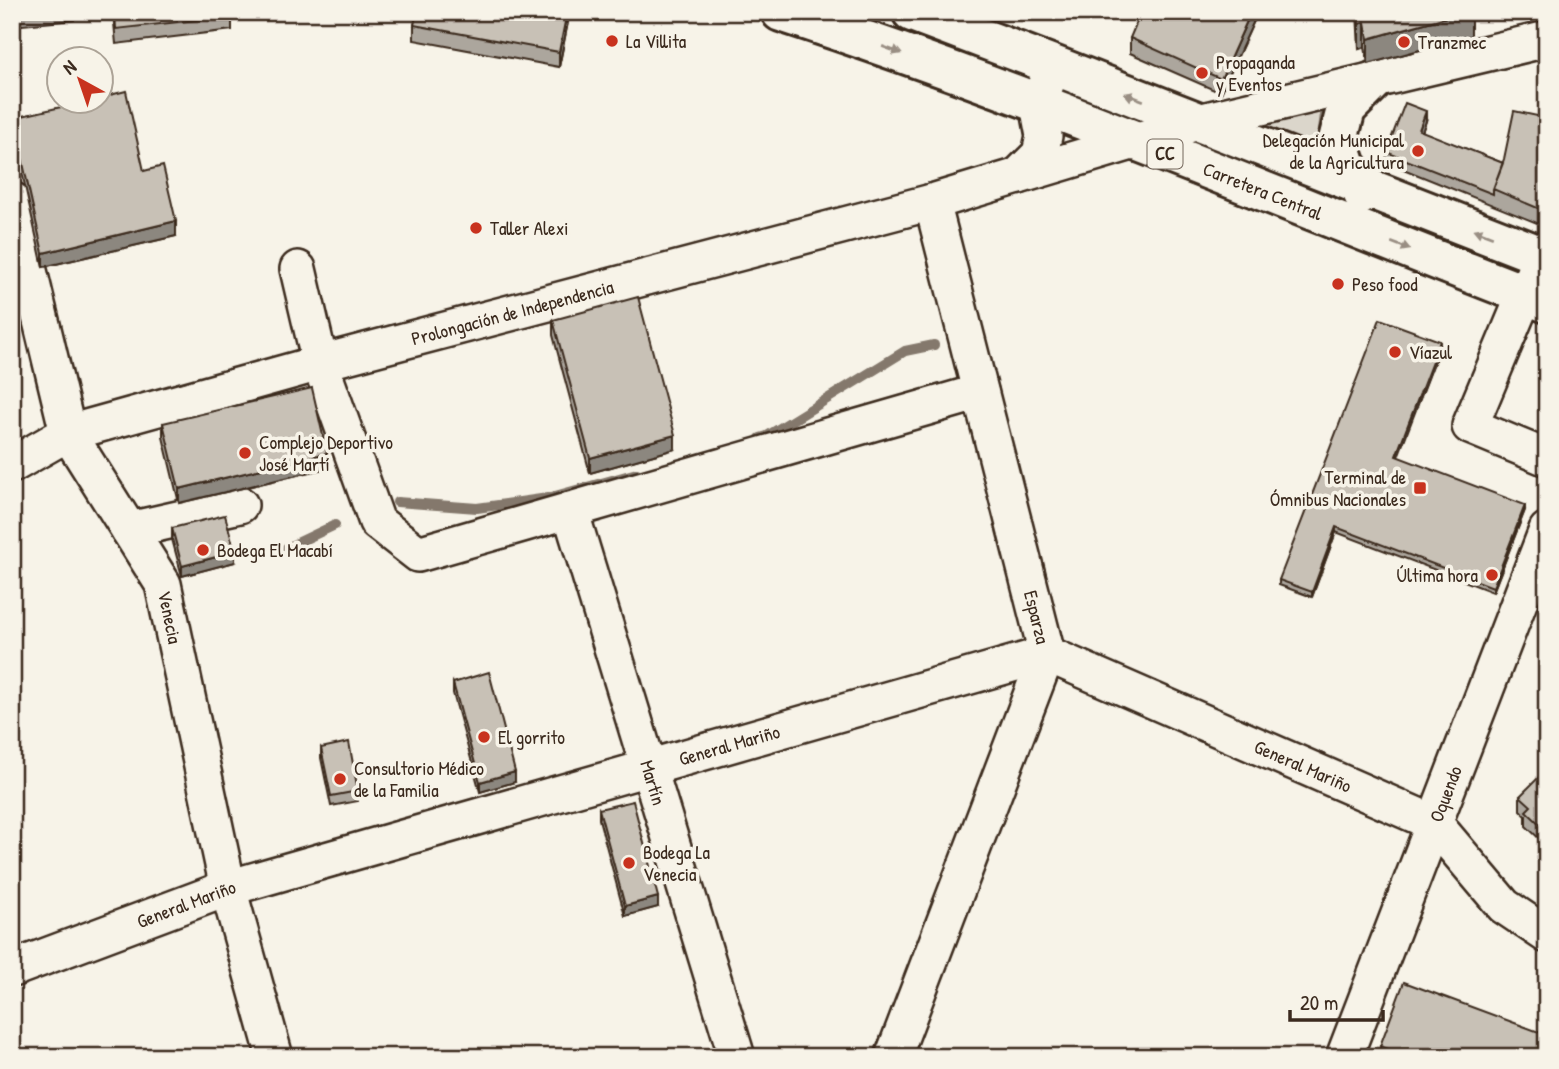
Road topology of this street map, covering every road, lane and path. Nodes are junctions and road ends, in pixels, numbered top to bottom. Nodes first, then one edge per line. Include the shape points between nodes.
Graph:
1 (781, 12) edge
2 (912, 12) edge
3 (844, 22) edge
4 (1547, 39) edge
5 (1054, 65) junction
6 (1374, 81) junction
7 (1038, 104) junction
8 (1198, 122) junction
9 (1133, 141) junction
10 (1018, 176) junction
11 (1365, 187) junction
12 (12, 200) edge
13 (932, 202) junction
14 (1353, 227) junction
15 (1544, 257) edge
16 (298, 269) dead end
17 (1536, 299) edge
18 (320, 363) junction
19 (980, 391) junction
20 (68, 433) junction
21 (1547, 458) edge
22 (12, 465) edge
23 (240, 505) dead end
24 (570, 510) junction
25 (129, 530) junction
26 (1547, 530) edge
27 (1047, 654) junction
28 (649, 769) junction
29 (1434, 823) junction
30 (228, 888) junction
31 (1547, 935) edge
32 (12, 969) edge
33 (275, 1057) edge
34 (737, 1057) edge
35 (893, 1057) edge
36 (1344, 1057) edge

1 - 3 main road, Carretera Central / CC
2 - 5 main road, CC
3 -> 7 main road, Carretera Central / CC
4 - 6 street, Prolongación de Independencia
5 - 7 street
8 -> 5 main road, CC
6 - 8 street, Prolongación de Independencia
6 - 11 main road via 1346,109 1338,140 1347,166
7 - 9 main road, Carretera Central / CC
7 - 10 street via 1044,135 1040,154
8 - 9 street, Prolongación de Independencia
8 - 11 main road, CC
9 - 10 street, Prolongación de Independencia
9 - 14 main road, Carretera Central / CC
10 - 13 street, Prolongación de Independencia
11 - 14 main road
15 -> 11 main road, CC
12 - 20 street, Venecia
13 - 18 street, Prolongación de Independencia
13 - 19 street, Esparza
14 -> 17 main road, Carretera Central / CC
15 - 17 street
16 - 18 street
17 - 21 street via 1470,426
18 - 20 street, Prolongación de Independencia
18 - 24 street via 377,522 418,554
19 - 24 street
19 - 27 street, Esparza
20 - 22 street, Prolongación de Independencia
20 - 25 street, Venecia
23 - 25 street
24 - 28 street, Martín
25 - 30 street, Venecia via 163,584
26 - 29 street, Oquendo
27 - 28 street, General Mariño
27 - 29 street, General Mariño
27 - 35 street, Esparza
28 - 30 street, General Mariño
28 - 34 street, Martín
29 - 31 street via 1504,906
29 - 36 street, Oquendo
30 - 32 street, General Mariño
30 - 33 street, Venecia

